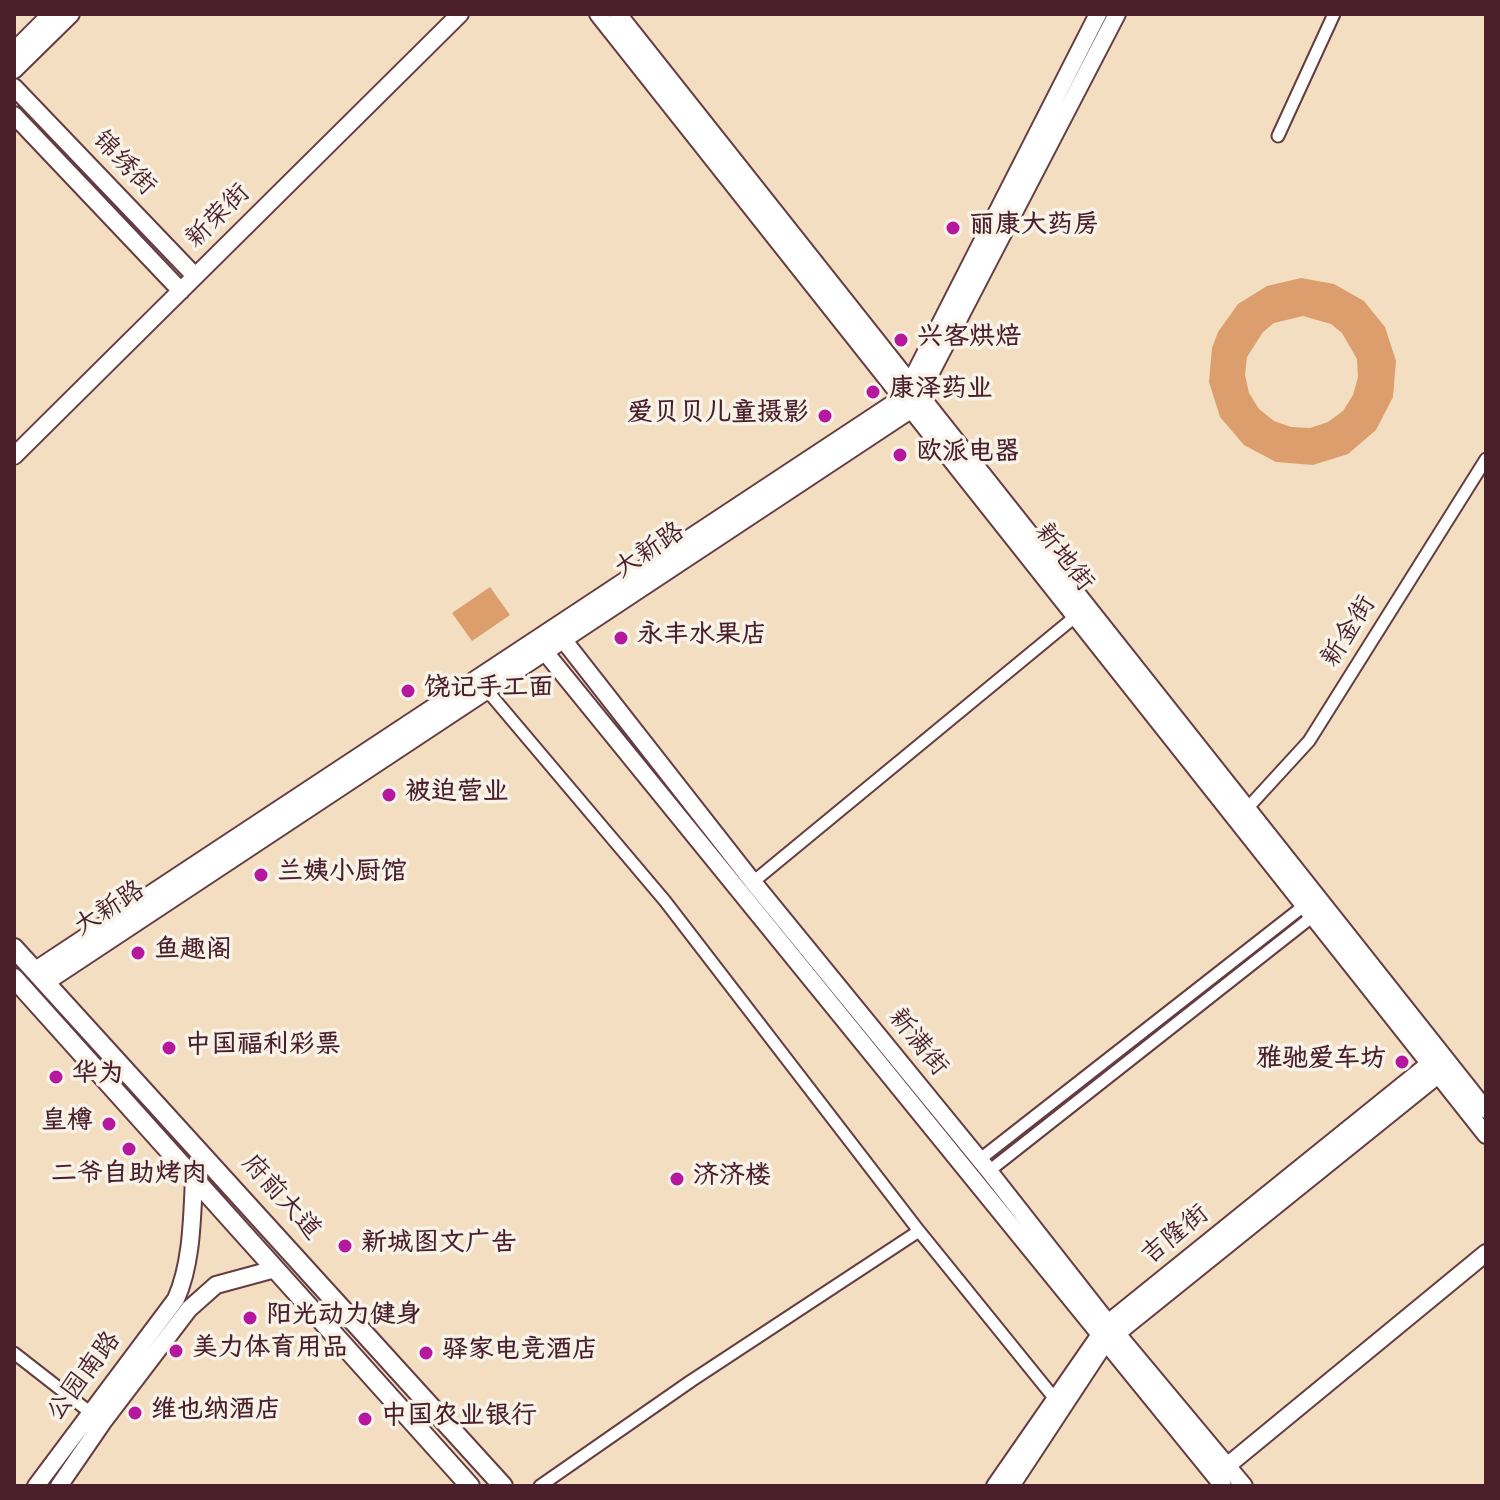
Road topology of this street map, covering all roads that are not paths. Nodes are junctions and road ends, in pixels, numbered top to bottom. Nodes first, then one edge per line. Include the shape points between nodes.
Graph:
1 (51, 14) edge
2 (71, 14) edge
3 (460, 14) edge
4 (598, 14) edge
5 (618, 14) edge
6 (1098, 14) edge
7 (1117, 14) edge
8 (1334, 14) edge
9 (14, 51) edge
10 (14, 70) edge
11 (14, 87) edge
12 (14, 115) edge
13 (1278, 136) dead end
14 (195, 276) junction
15 (181, 291) junction
16 (907, 403) junction
17 (14, 456) edge
18 (1486, 459) edge
19 (1076, 616) junction
20 (554, 629) junction
21 (545, 652) junction
22 (478, 680) junction
23 (1237, 819) junction
24 (753, 882) junction
25 (1309, 911) junction
26 (14, 948) edge
27 (39, 977) junction
28 (14, 978) edge
29 (1434, 1069) junction
30 (1486, 1110) edge
31 (1486, 1135) edge
32 (984, 1166) junction
33 (194, 1179) junction
34 (919, 1231) junction
35 (1486, 1253) edge
36 (1486, 1263) edge
37 (275, 1269) junction
38 (182, 1304) junction
39 (1107, 1334) junction
40 (14, 1353) edge
41 (1055, 1399) junction
42 (96, 1417) junction
43 (1227, 1475) edge
44 (36, 1486) edge
45 (59, 1486) edge
46 (470, 1486) edge
47 (503, 1486) edge
48 (540, 1486) edge
49 (995, 1486) edge
50 (1011, 1486) edge
51 (1244, 1486) edge

1 - 9 street
2 - 10 street
3 - 14 street, 新荣街
4 - 16 street, 新地街
5 - 30 street, 新地街
6 - 16 street, 大新路
7 - 16 street, 大新路
8 - 13 street
11 - 14 street, 锦绣街
12 - 15 street, 锦绣街
14 - 15 street, 新荣街
15 - 17 street, 新荣街
16 - 19 street, 新地街
16 - 20 street, 大新路
16 - 21 street, 大新路
18 - 23 street, 新金街 via 1309,741
19 - 23 street, 新地街
19 - 24 street
20 - 22 street, 大新路
20 - 24 street, 新满街
21 - 27 street, 大新路
21 - 39 street, 新满街
22 - 27 street, 大新路
22 - 34 street via 665,901
23 - 25 street, 新地街
24 - 32 street, 新满街
25 - 29 street, 新地街
25 - 32 street
26 - 27 main road, 府前大道
27 - 47 main road, 府前大道
28 - 33 main road, 府前大道
29 - 31 street, 新地街
29 - 39 street, 吉隆街
32 - 39 street, 新满街
33 - 37 main road, 府前大道
33 - 38 street
34 - 41 street
34 - 48 street
35 - 43 street
36 - 43 street
37 - 38 street via 216,1285
37 - 46 main road, 府前大道
38 - 42 street, 公园南路
39 - 41 street, 吉隆街
39 - 43 street, 新满街
39 - 50 street, 吉隆街 via 1068,1404
40 - 42 street
41 - 49 street, 吉隆街
42 - 44 street, 公园南路
42 - 45 street, 公园南路
43 - 51 street, 新满街

